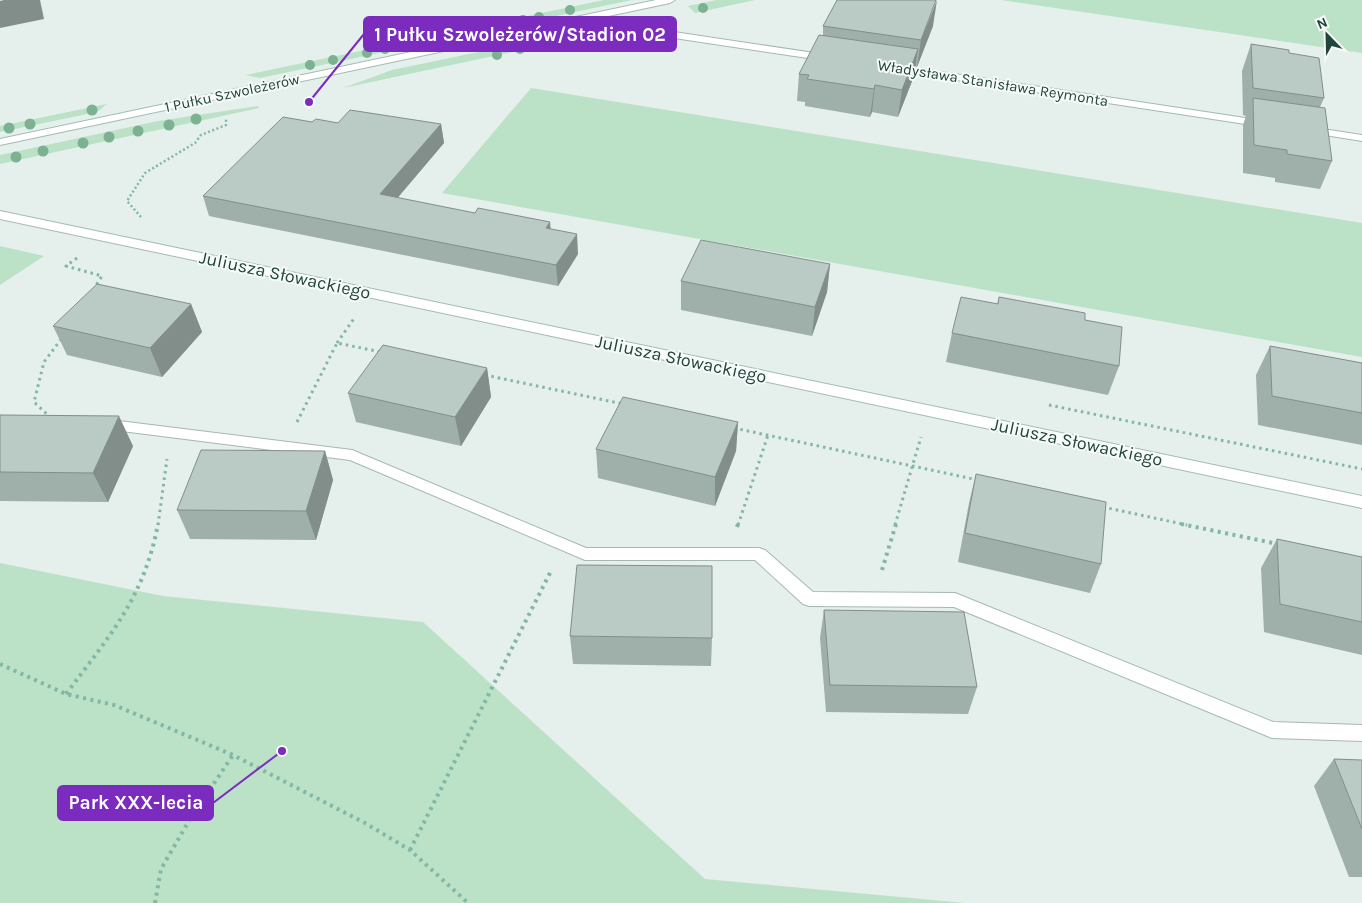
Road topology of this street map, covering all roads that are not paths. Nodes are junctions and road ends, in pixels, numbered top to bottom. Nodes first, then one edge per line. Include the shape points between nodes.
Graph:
1 (670, 0) edge
2 (596, 16) junction
3 (841, 60) edge
4 (880, 66) edge
5 (1274, 125) edge
6 (1294, 128) edge
7 (1362, 138) edge
8 (0, 142) edge
9 (0, 216) edge
10 (90, 422) edge
11 (1362, 502) edge
12 (1362, 733) edge

1 - 2 street, 1 Pułku Szwoleżerów
2 - 3 street via 608,23 634,29
2 - 8 street, 1 Pułku Szwoleżerów
4 - 5 street, Władysława Stanisława Reymonta
6 - 7 street
9 - 11 street, Juliusza Słowackiego
10 - 12 street via 352,455 585,554 758,554 810,599 955,600 1272,730

